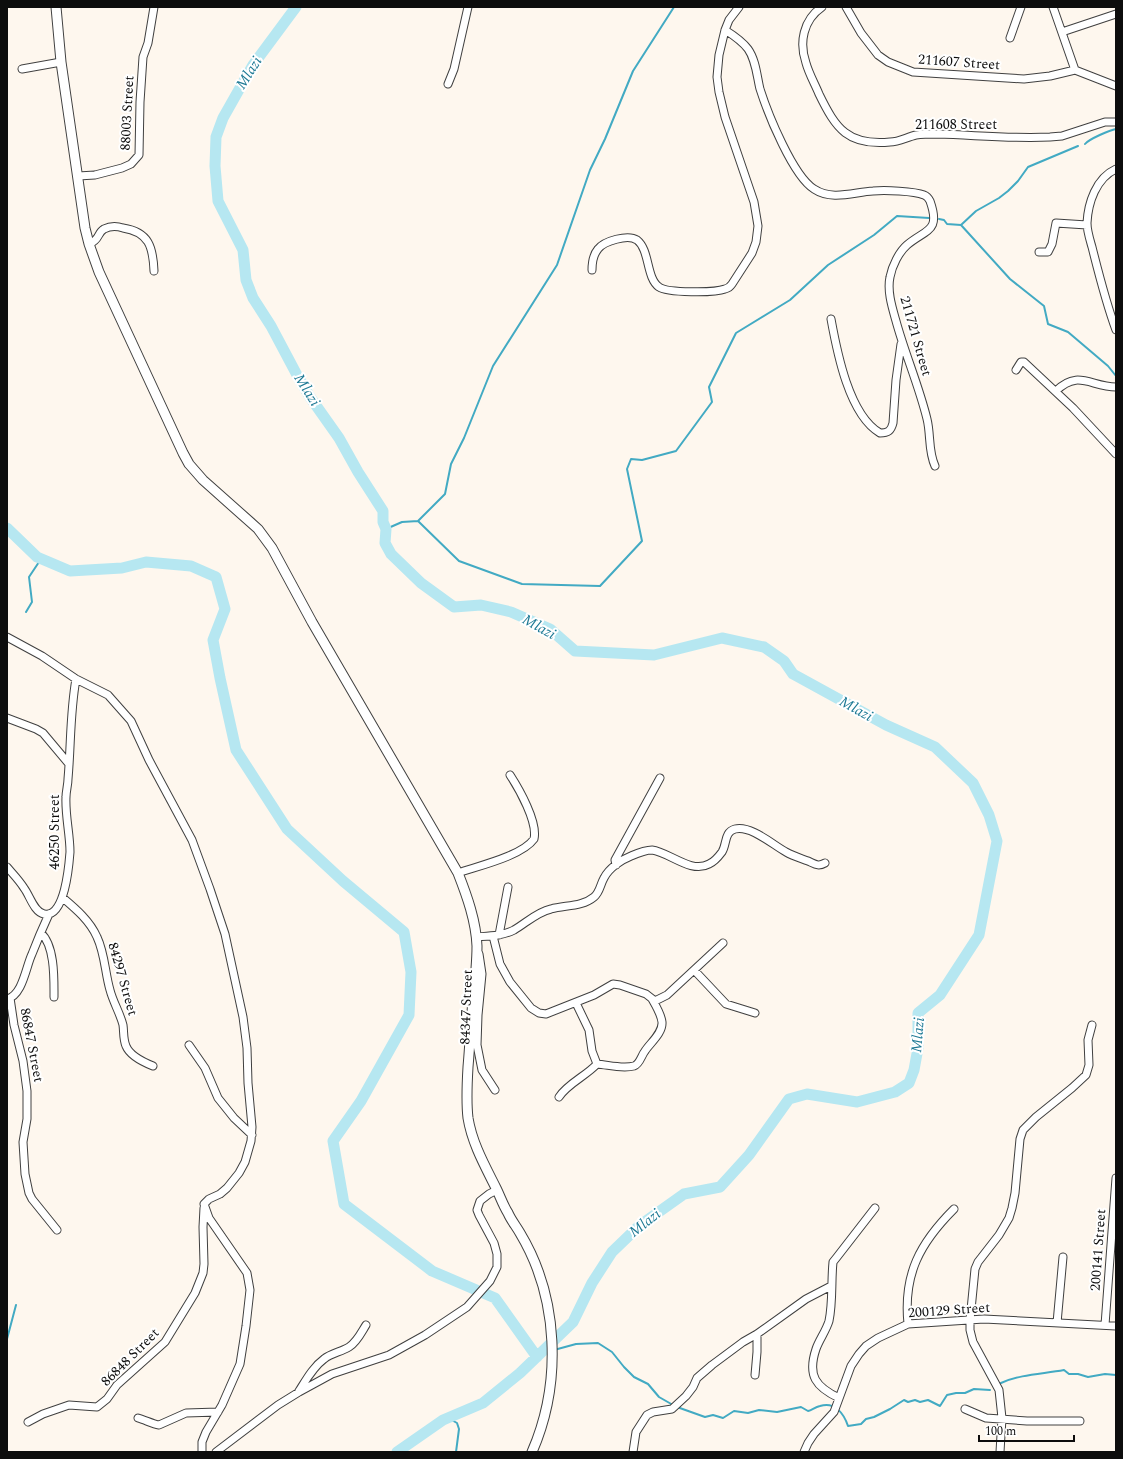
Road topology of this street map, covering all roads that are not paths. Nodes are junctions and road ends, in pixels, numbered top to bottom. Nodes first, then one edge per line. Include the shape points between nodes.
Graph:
1 (56, 7) edge
2 (154, 7) edge
3 (468, 7) edge
4 (739, 7) edge
5 (822, 7) edge
6 (846, 7) edge
7 (1021, 7) edge
8 (1053, 7) edge
9 (1116, 14) edge
10 (725, 30) junction
11 (1062, 32) junction
12 (1010, 38) dead end
13 (61, 62) junction
14 (22, 69) dead end
15 (1074, 70) junction
16 (448, 84) dead end
17 (1116, 86) edge
18 (1116, 122) edge
19 (1116, 169) edge
20 (78, 176) junction
21 (1087, 225) junction
22 (90, 244) junction
23 (1039, 252) dead end
24 (592, 270) dead end
25 (154, 271) dead end
26 (831, 319) dead end
27 (1116, 330) edge
28 (902, 342) junction
29 (1016, 370) dead end
30 (1116, 387) edge
31 (1056, 391) junction
32 (1116, 454) edge
33 (935, 466) dead end
34 (7, 637) edge
35 (76, 679) junction
36 (7, 718) edge
37 (68, 764) junction
38 (510, 775) dead end
39 (660, 778) dead end
40 (825, 863) dead end
41 (616, 865) junction
42 (7, 867) edge
43 (458, 873) junction
44 (508, 887) dead end
45 (63, 898) junction
46 (49, 914) junction
47 (41, 933) junction
48 (493, 936) junction
49 (476, 941) junction
50 (723, 943) dead end
51 (694, 970) junction
52 (54, 997) dead end
53 (9, 998) edge
54 (652, 999) junction
55 (576, 1003) junction
56 (755, 1013) dead end
57 (1092, 1025) dead end
58 (189, 1045) dead end
59 (597, 1064) junction
60 (153, 1066) dead end
61 (495, 1090) dead end
62 (559, 1098) dead end
63 (252, 1135) junction
64 (1116, 1178) edge
65 (497, 1190) junction
66 (204, 1208) junction
67 (875, 1208) dead end
68 (954, 1209) dead end
69 (57, 1230) dead end
70 (1063, 1258) dead end
71 (831, 1286) junction
72 (970, 1320) junction
73 (1057, 1323) junction
74 (908, 1324) junction
75 (366, 1325) dead end
76 (1105, 1325) junction
77 (1116, 1326) edge
78 (757, 1334) junction
79 (755, 1375) dead end
80 (299, 1392) junction
81 (839, 1400) junction
82 (965, 1409) dead end
83 (218, 1412) junction
84 (138, 1418) dead end
85 (1002, 1418) junction
86 (1080, 1421) dead end
87 (28, 1422) dead end
88 (202, 1452) edge
89 (216, 1452) edge
90 (532, 1452) edge
91 (633, 1452) edge
92 (804, 1452) edge
93 (1000, 1452) edge

1 - 13 street
2 - 20 street, 88003 Street via 143,57 139,155 131,164 122,168 95,175
3 - 16 street
4 - 10 street
5 - 18 street, 211608 Street via 816,11 805,29 803,54 826,109 836,125 858,140 892,142 917,135 936,134 1050,137 1062,136 1105,122
6 - 15 street, 211607 Street via 861,33 878,54 888,62 913,72 1024,79
7 - 12 street
8 - 11 street
9 - 11 street
10 - 24 street via 717,77 719,92 754,202 758,226 752,253 729,288 721,290 684,292 659,288 643,247 631,238 604,243 597,250
10 - 28 street, 211721 Street via 749,50 771,120 794,166 814,189 824,194 835,195 875,191 910,192 925,195 930,199 933,226 927,233 906,246 890,276 889,291
11 - 15 street
13 - 14 street
13 - 20 street
15 - 17 street
19 - 21 street via 1099,183 1090,205
20 - 22 street via 85,228
21 - 23 street via 1056,223 1051,248 1048,252
21 - 27 street
22 - 25 street via 96,241 104,229 132,229 140,233 150,244 154,256
22 - 43 street via 99,272 189,464 203,480 258,529 272,548 312,622
26 - 28 street via 842,374 867,422 880,434 888,432 893,423
28 - 33 street, 211721 Street via 926,418 930,452
29 - 31 street via 1021,362 1024,362
30 - 31 street via 1077,380 1062,384
31 - 32 street
34 - 35 street
35 - 37 street, 46250 Street via 70,721
35 - 63 street via 108,695 131,721 192,840 225,934 240,998 247,1048
36 - 37 street via 43,733
37 - 45 street, 46250 Street via 66,796 70,852
38 - 43 street via 531,818 534,839 506,856
39 - 41 street via 615,860
40 - 41 street via 817,865 795,857 766,838 735,829 729,832 722,852 703,866 678,862 652,850 641,852
41 - 48 street via 604,878 600,890 588,901 544,911 514,930
42 - 46 street via 36,908 44,914
43 - 49 street via 470,906
44 - 48 street
45 - 46 street
45 - 60 street, 84297 Street via 93,928 98,938 110,992 123,1026 126,1046 130,1053
46 - 47 street, 86847 Street
47 - 52 street via 48,941 52,956
47 - 53 street, 86847 Street via 22,982
48 - 49 street
48 - 55 street via 502,969 531,1008 546,1014
49 - 61 street, 84347 Street via 482,974 477,1045 482,1070
49 - 65 street via 467,1104 476,1146
50 - 51 street
51 - 54 street via 667,995 657,1000
51 - 56 street via 726,1004
53 - 69 street, 86847 Street via 27,1091 27,1119 23,1142 28,1189 32,1199
54 - 55 street via 646,994 613,984
54 - 59 street via 660,1015 661,1027 638,1064 626,1067
55 - 59 street via 589,1030
57 - 72 street via 1088,1040 1089,1065 1086,1075 1036,1117 1024,1130 1020,1139 1012,1208 999,1235 975,1269
58 - 63 street via 206,1068 218,1098
59 - 62 street via 564,1090
63 - 66 street via 245,1162 236,1178 220,1194 207,1201
64 - 76 street, 200141 Street
65 - 80 street via 480,1200 477,1210 494,1243 497,1267 486,1286 467,1307 389,1355 332,1374
65 - 90 street via 532,1256 539,1275 551,1331 550,1385 543,1421
66 - 83 street via 247,1273 250,1290 240,1364
66 - 87 street, 86848 Street via 203,1273 195,1293 165,1342 117,1385 107,1399 97,1407 69,1405
67 - 71 street via 833,1262
68 - 74 street via 935,1230 915,1261 907,1296
70 - 73 street
71 - 78 street via 806,1299
71 - 81 street via 829,1320 816,1349 813,1369 817,1383
72 - 73 street, 200129 Street
72 - 74 street, 200129 Street
72 - 85 street via 973,1342 999,1390
73 - 76 street, 200129 Street
74 - 81 street, 200129 Street via 866,1346 851,1366
75 - 80 street via 350,1347 322,1360
76 - 77 street, 200129 Street
78 - 79 street
78 - 91 street via 704,1371 686,1396 672,1409 647,1415 636,1432
80 - 89 street
81 - 92 street, 200129 Street via 834,1412 814,1434
82 - 85 street via 986,1418
83 - 84 street via 186,1413 159,1425
83 - 88 street via 202,1442
85 - 86 street via 1027,1421
85 - 93 street

